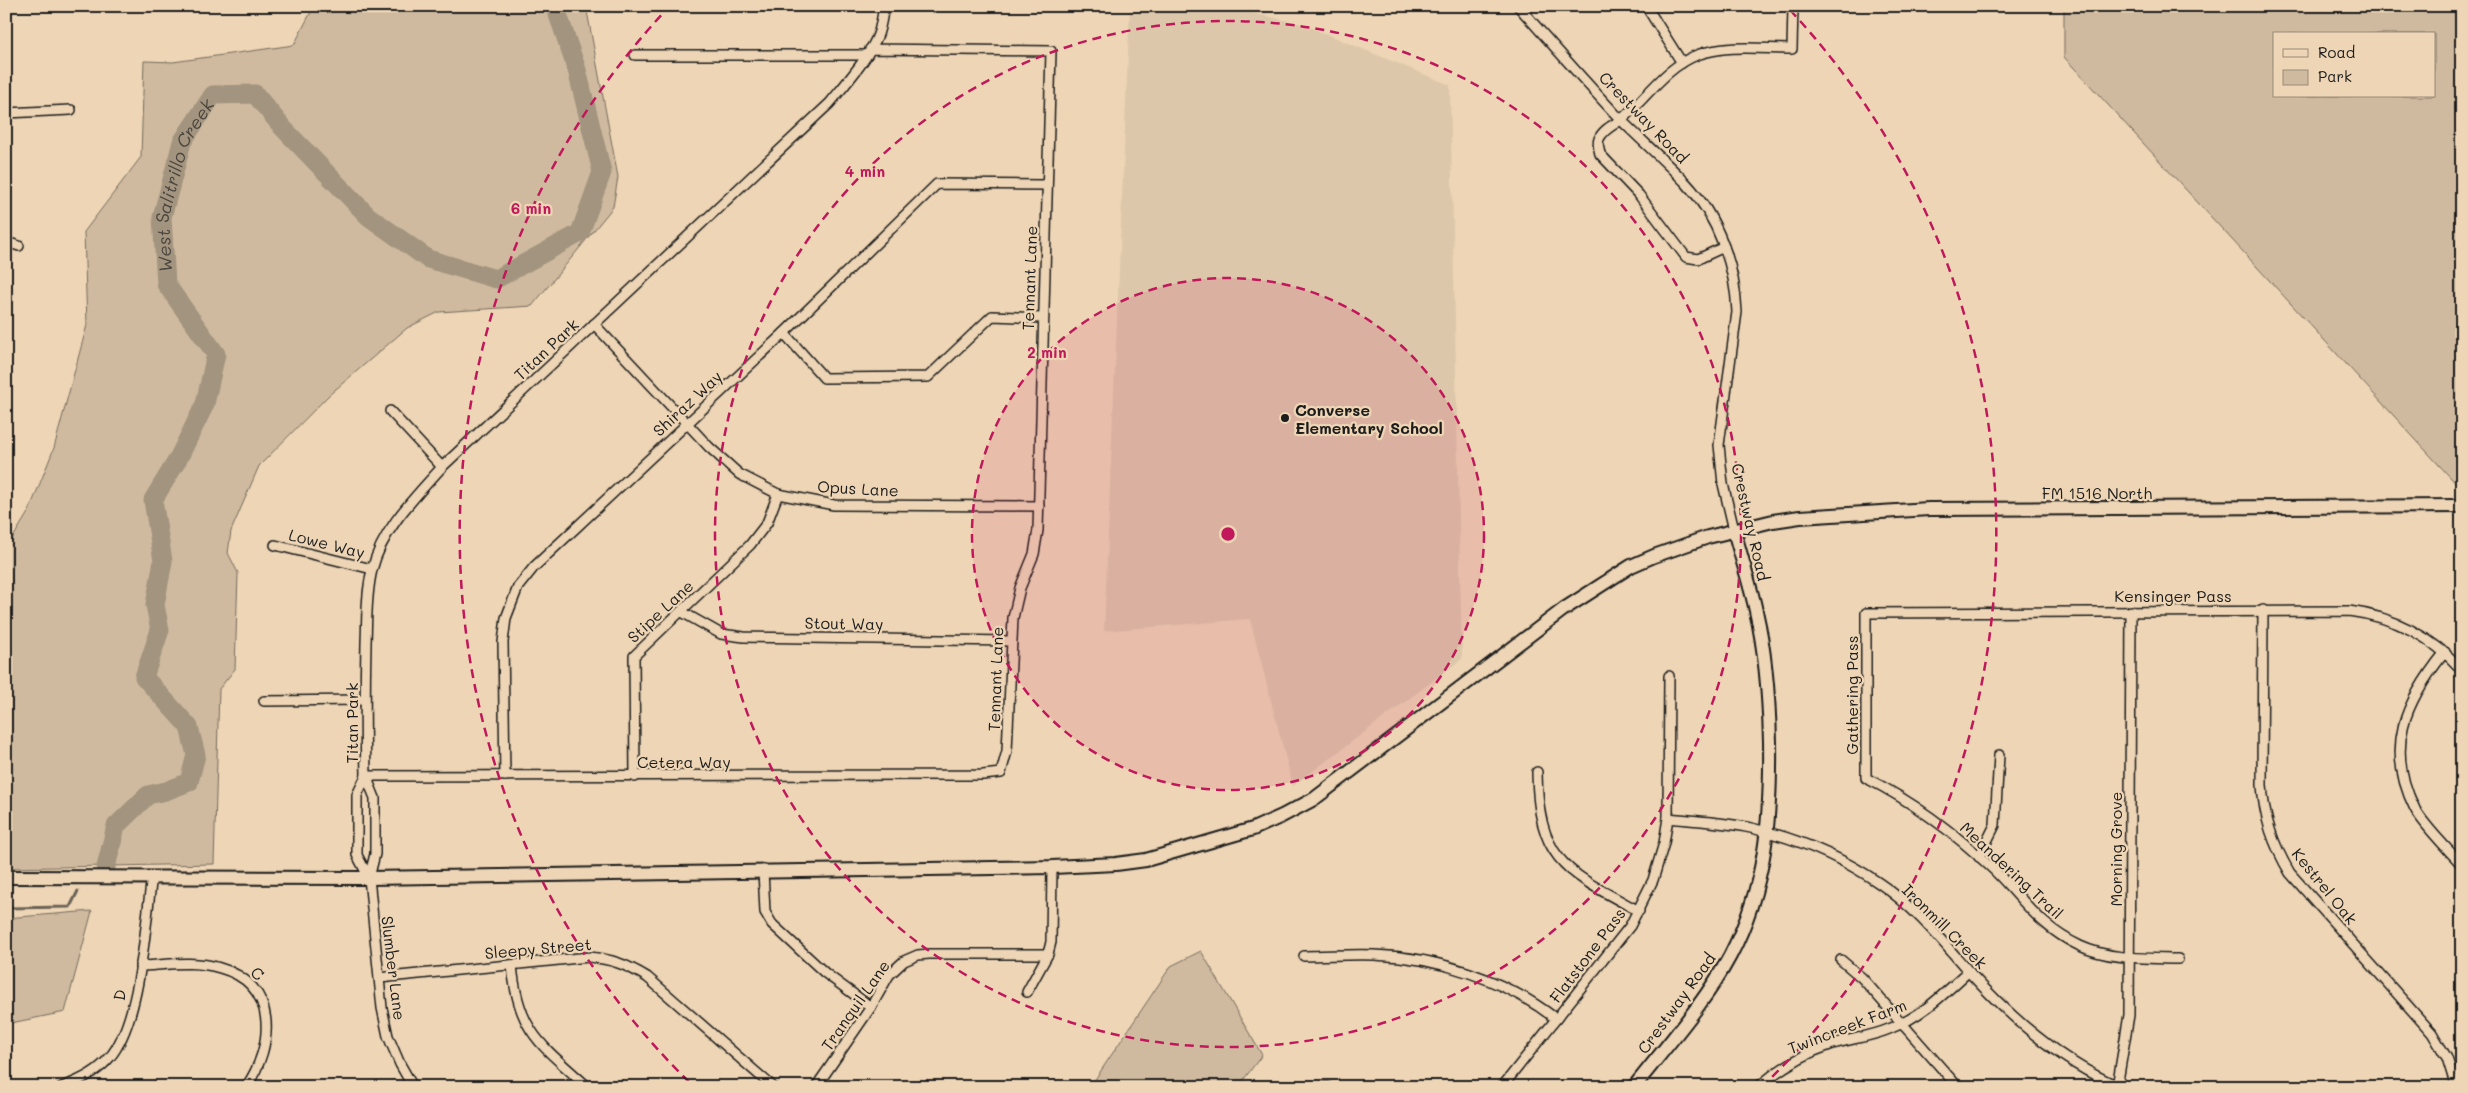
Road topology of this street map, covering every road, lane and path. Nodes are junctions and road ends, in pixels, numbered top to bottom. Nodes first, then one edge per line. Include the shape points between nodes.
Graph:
1 (884, 6) edge
2 (1518, 6) edge
3 (1646, 6) edge
4 (1794, 6) edge
5 (869, 52) junction
6 (635, 55) dead end
7 (1682, 63) junction
8 (71, 110) dead end
9 (6, 113) edge
10 (1621, 120) junction
11 (1047, 185) junction
12 (6, 242) edge
13 (19, 246) dead end
14 (1724, 247) junction
15 (1042, 318) junction
16 (594, 324) junction
17 (784, 333) junction
18 (390, 411) dead end
19 (686, 424) junction
20 (442, 467) junction
21 (778, 494) junction
22 (1039, 506) junction
23 (2462, 506) edge
24 (1734, 530) junction
25 (275, 545) dead end
26 (372, 570) junction
27 (2132, 610) junction
28 (2263, 610) junction
29 (682, 612) junction
30 (1866, 613) joint
31 (1010, 641) junction
32 (2445, 652) junction
33 (2462, 670) edge
34 (1669, 676) dead end
35 (365, 700) junction
36 (264, 702) dead end
37 (1999, 755) dead end
38 (1537, 772) dead end
39 (1001, 773) joint
40 (366, 776) junction
41 (505, 776) junction
42 (635, 777) junction
43 (1866, 778) joint
44 (1668, 818) junction
45 (1768, 834) junction
46 (1980, 857) junction
47 (2462, 865) edge
48 (1052, 866) junction
49 (764, 870) junction
50 (152, 876) junction
51 (6, 877) edge
52 (368, 878) junction
53 (1638, 911) junction
54 (1048, 954) junction
55 (1304, 956) dead end
56 (2130, 958) junction
57 (2178, 959) dead end
58 (1842, 960) dead end
59 (512, 965) junction
60 (140, 966) junction
61 (1969, 971) junction
62 (379, 978) junction
63 (1026, 992) dead end
64 (871, 1007) junction
65 (1556, 1019) junction
66 (1902, 1024) junction
67 (2118, 1086) edge
68 (62, 1087) edge
69 (246, 1087) edge
70 (413, 1087) edge
71 (588, 1087) edge
72 (773, 1087) edge
73 (816, 1087) edge
74 (1324, 1087) edge
75 (1328, 1087) edge
76 (1502, 1087) edge
77 (1634, 1087) edge
78 (1758, 1087) edge
79 (1958, 1087) edge
80 (2456, 1087) edge

1 - 5 street, Titan Park via 878,35
2 - 10 street, Crestway Road
3 - 7 street
4 - 7 street via 1792,49 1720,49 1696,55
5 - 6 street
5 - 11 street, Tennant Lane via 1051,51
5 - 16 street, Titan Park via 830,103
7 - 10 street
8 - 9 street
10 - 14 street, Crestway Road via 1686,184 1706,209
10 - 14 street via 1606,129 1600,138 1600,154 1639,195 1686,257 1698,259
11 - 15 street, Tennant Lane
11 - 17 street, Shiraz Way via 937,184
12 - 13 street
14 - 24 street, Crestway Road via 1736,293 1736,312 1720,431 1720,462
15 - 17 street via 992,316 928,377 824,378
15 - 22 street, Tennant Lane
16 - 19 street, Opus Lane
16 - 20 street, Titan Park
17 - 19 street, Shiraz Way
18 - 20 street
19 - 21 street, Opus Lane via 739,474
19 - 41 street, Shiraz Way via 518,587 506,618 504,642
20 - 26 street, Titan Park via 405,508
21 - 22 street, Opus Lane via 834,504
21 - 29 street, Stipe Lane via 760,533
22 - 31 street, Tennant Lane via 1034,554 1016,602
23 - 24 main road, FM 1516 North via 1930,509 1800,517
24 - 45 main road, Crestway Road via 1756,610 1767,677 1771,774
24 - 48 main road, FM 1516 North via 1654,556 1598,586 1314,799 1282,816 1253,829 1146,860
25 - 26 street, Lowe Way
26 - 35 street, Titan Park
27 - 28 street, Kensinger Pass
27 - 30 street, Kensinger Pass
27 - 56 street, Morning Grove
28 - 32 street, Kensinger Pass via 2362,612 2413,630
28 - 80 street, Kestrel Oak via 2262,785 2264,807 2277,850 2290,873 2432,1033 2447,1058
29 - 31 street, Stout Way via 721,634 744,637
29 - 42 street, Stipe Lane via 634,656
30 - 43 street, Gathering Pass
31 - 39 street, Tennant Lane via 1007,751
32 - 33 street, Kensinger Pass
32 - 47 street via 2422,680 2411,701 2403,728 2400,758 2416,810
34 - 44 street, Flatstone Pass
35 - 36 street
35 - 40 street, Titan Park
37 - 46 street via 1995,824
38 - 53 street via 1541,824 1560,860 1582,880
39 - 42 street, Cetera Way
40 - 41 street, Cetera Way
40 - 52 street via 376,798 375,854
40 - 52 street via 357,795 357,855
41 - 42 street, Cetera Way
43 - 46 street, Meandering Trail via 1912,804
44 - 45 street, Ironmill Creek via 1735,825
44 - 53 street, Flatstone Pass via 1662,855
45 - 61 street, Ironmill Creek via 1812,847 1879,883 1924,922
45 - 77 main road, Crestway Road via 1747,920 1730,956 1695,1010
46 - 56 street, Meandering Trail via 2038,919 2055,932 2081,946
48 - 49 main road, FM 1516 North
48 - 54 street via 1052,924
49 - 52 main road, FM 1516 North
49 - 64 street via 765,912 772,924 825,973
50 - 51 main road, FM 1516 North
50 - 52 main road, FM 1516 North
50 - 60 street, D
52 - 62 street, Slumber Lane
53 - 65 street, Flatstone Pass via 1618,942
54 - 63 street
54 - 64 street, Tranquil Lane via 918,955 904,961 890,975
55 - 65 street via 1374,955 1443,966 1507,989
56 - 57 street, Meandering Trail
56 - 67 street, Morning Grove via 2128,1034
58 - 66 street
59 - 62 street, Sleepy Street
59 - 71 street via 519,1008 527,1025 541,1044
59 - 72 street, Sleepy Street via 589,957 626,965 647,977
60 - 68 street, D via 129,1023 122,1041 104,1064
60 - 69 street, C via 219,967 242,977 254,989 267,1026 262,1056
61 - 66 street, Twincreek Farm via 1924,1011
61 - 67 street, Ironmill Creek via 2028,1030 2080,1066
62 - 70 street, Slumber Lane via 388,1036
64 - 73 street, Tranquil Lane
65 - 76 street, Flatstone Pass
66 - 78 street, Twincreek Farm via 1815,1051 1775,1072
66 - 79 street
74 - 75 street

